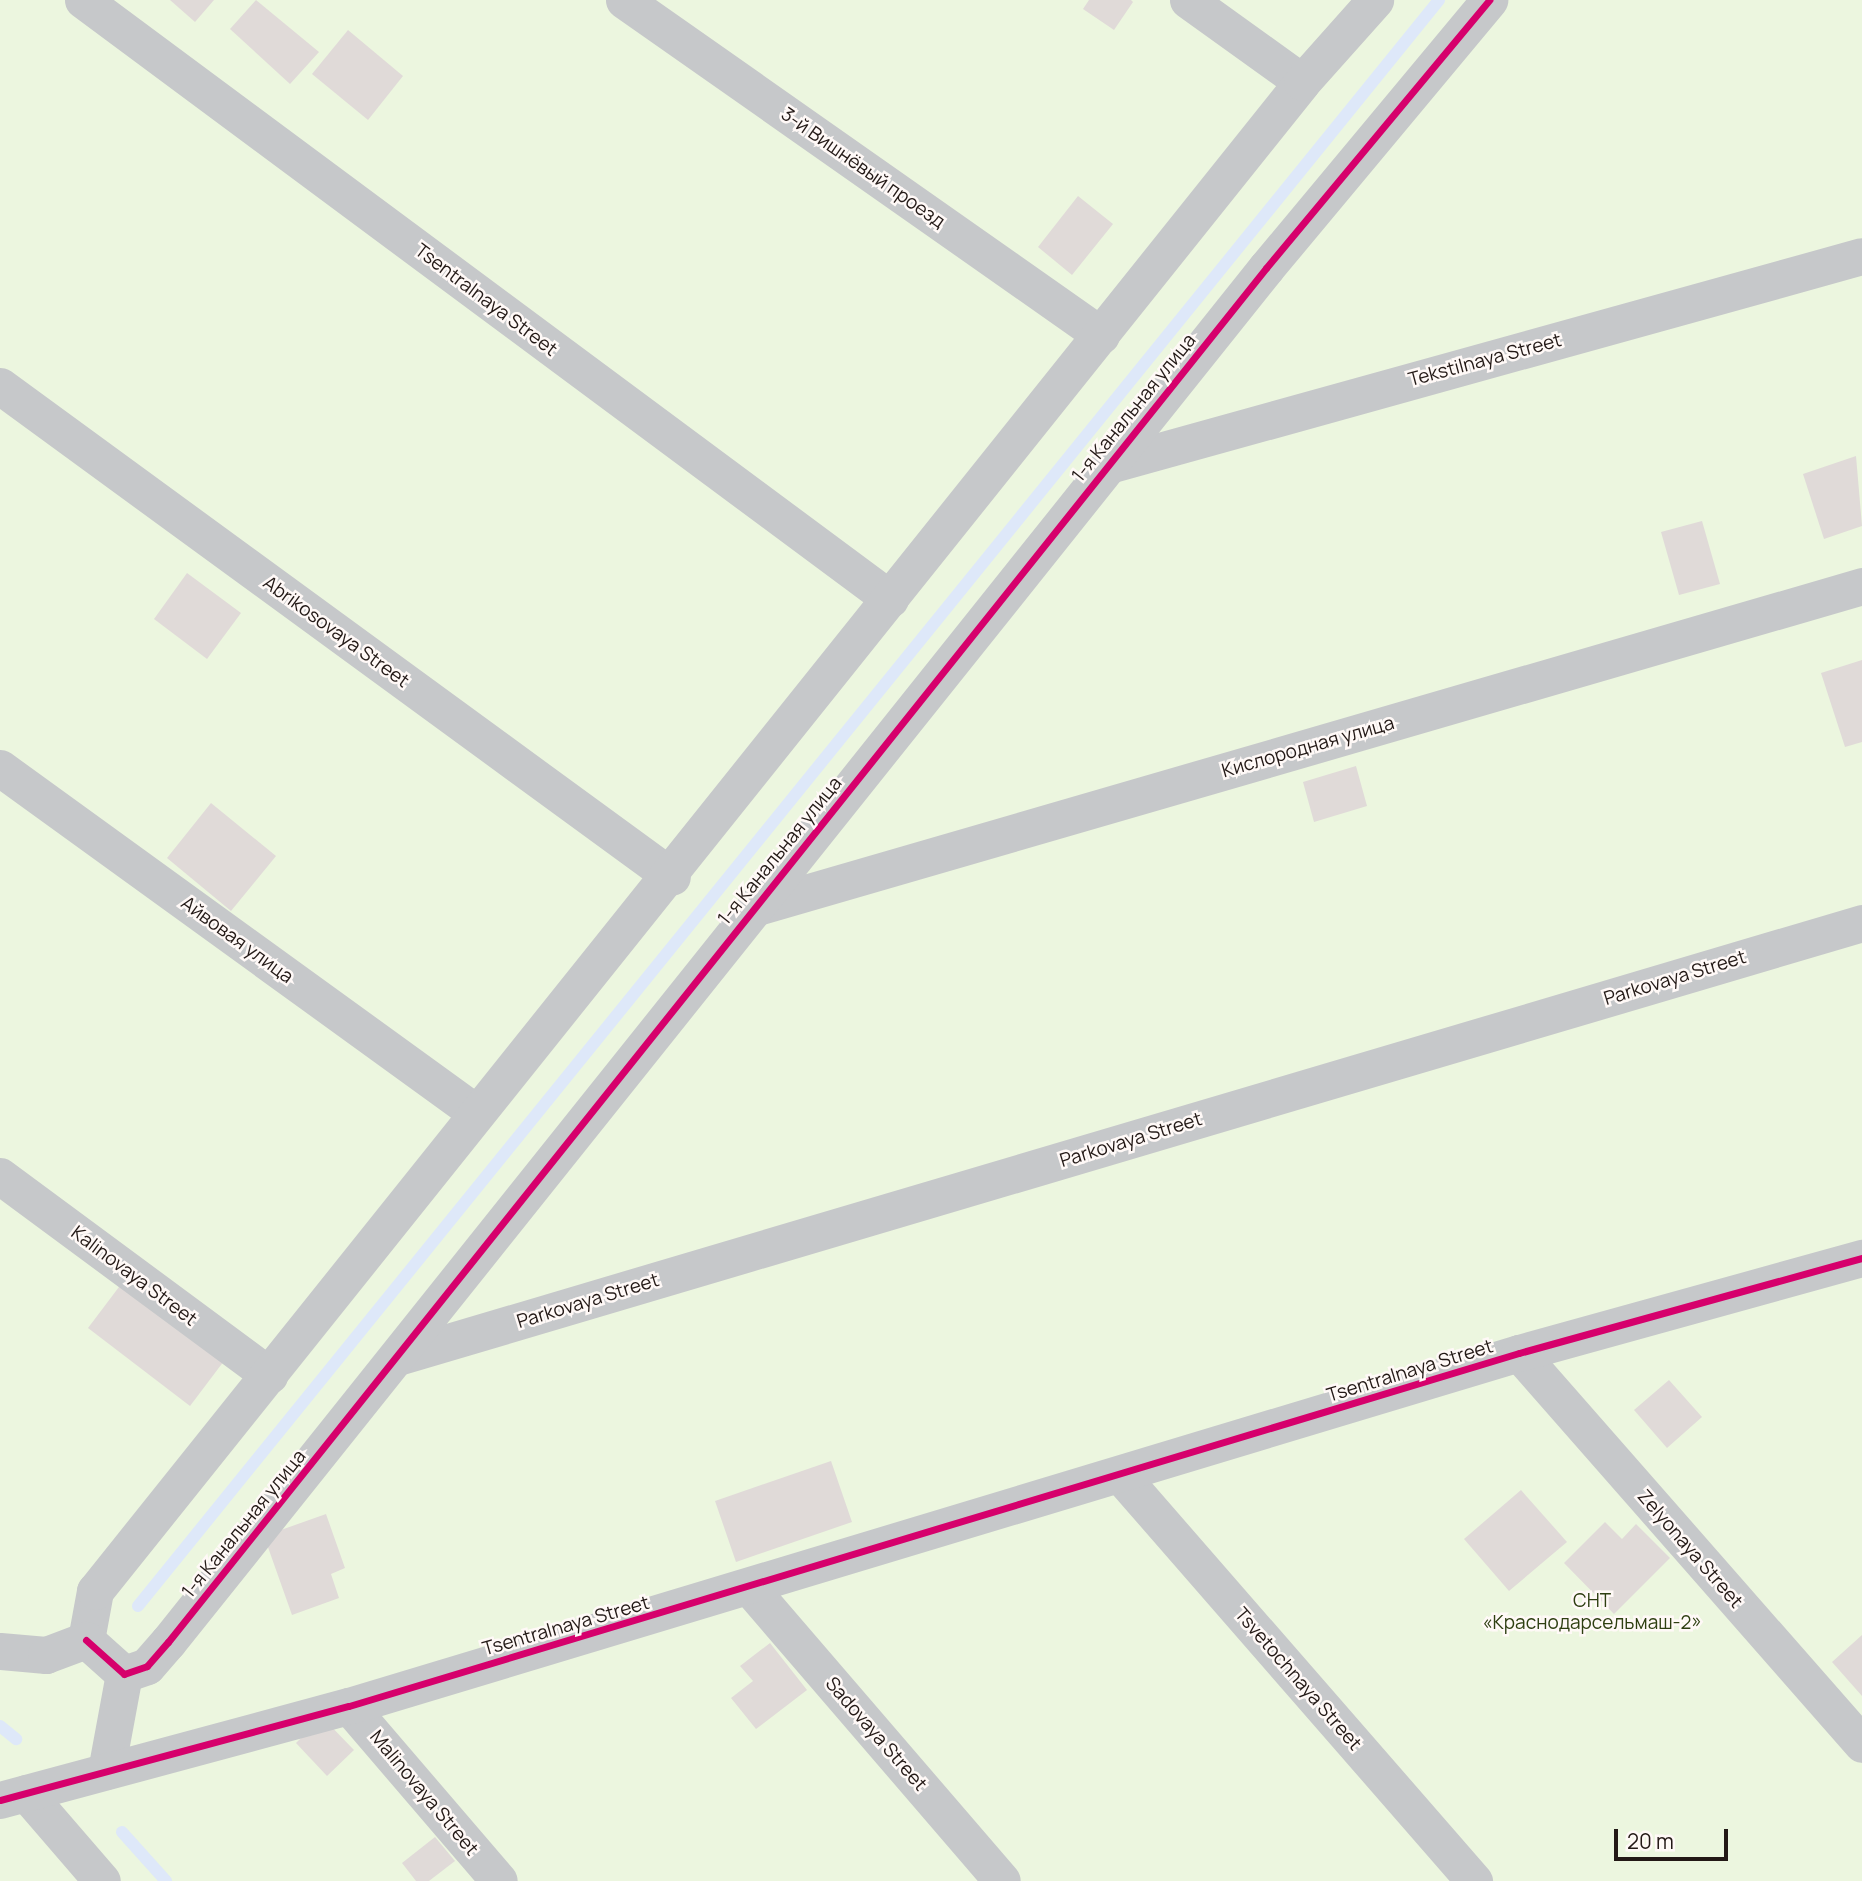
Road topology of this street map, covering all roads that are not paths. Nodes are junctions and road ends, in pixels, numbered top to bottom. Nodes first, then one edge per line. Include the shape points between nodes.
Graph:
1 (83, 0) edge
2 (624, 0) edge
3 (1188, 0) edge
4 (1375, 0) edge
5 (1489, 0) edge
6 (1303, 82) junction
7 (1862, 256) edge
8 (1101, 335) junction
9 (0, 386) edge
10 (1109, 465) junction
11 (1862, 586) edge
12 (890, 599) junction
13 (0, 768) edge
14 (672, 877) junction
15 (754, 908) junction
16 (1862, 923) edge
17 (475, 1112) junction
18 (0, 1176) edge
19 (1862, 1258) edge
20 (1519, 1353) junction
21 (401, 1356) junction
22 (268, 1375) junction
23 (1122, 1477) junction
24 (750, 1588) junction
25 (86, 1640) junction
26 (0, 1651) edge
27 (124, 1674) junction
28 (349, 1706) junction
29 (1862, 1744) edge
30 (106, 1771) junction
31 (13, 1796) edge
32 (102, 1881) edge
33 (499, 1881) edge
34 (1002, 1881) edge
35 (1474, 1881) edge

1 - 12 street, Tsentralnaya Street
2 - 8 street, 3-й Вишнёвый проезд
3 - 6 street
4 - 6 street
5 - 10 street, 1-я Канальная улица
6 - 8 street
7 - 10 street, Tekstilnaya Street
8 - 12 street
9 - 14 street, Abrikosovaya Street
10 - 15 street, 1-я Канальная улица
11 - 15 street, Кислородная улица
12 - 14 street
13 - 17 street, Айвовая улица
14 - 17 street
15 - 21 street, 1-я Канальная улица
16 - 21 street, Parkovaya Street
17 - 22 street
18 - 22 street, Kalinovaya Street
19 - 20 street, Tsentralnaya Street
20 - 23 street, Tsentralnaya Street
20 - 29 street, Zelyonaya Street
21 - 27 street, 1-я Канальная улица via 161,1650 147,1666
22 - 25 street via 95,1591
23 - 24 street, Tsentralnaya Street
23 - 35 street, Tsvetochnaya Street
24 - 28 street, Tsentralnaya Street
24 - 34 street, Sadovaya Street
25 - 26 street via 47,1655
25 - 27 street
27 - 30 street
28 - 30 street, Tsentralnaya Street
28 - 33 street, Malinovaya Street
30 - 31 street, Tsentralnaya Street
31 - 32 street

